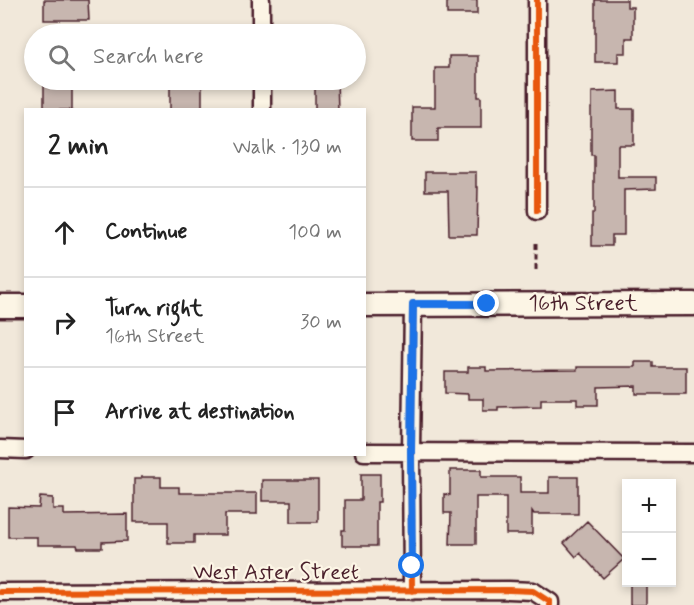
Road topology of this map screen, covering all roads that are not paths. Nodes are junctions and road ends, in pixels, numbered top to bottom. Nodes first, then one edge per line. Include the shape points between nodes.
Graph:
1 (261, 0) edge
2 (537, 0) edge
3 (261, 24) edge
4 (262, 90) edge
5 (262, 108) edge
6 (537, 211) dead end
7 (366, 304) edge
8 (413, 304) junction
9 (694, 304) edge
10 (0, 306) edge
11 (24, 306) edge
12 (0, 449) edge
13 (24, 450) edge
14 (411, 451) junction
15 (366, 452) edge
16 (694, 453) edge
17 (412, 591) junction
18 (0, 592) edge
19 (276, 598) edge
20 (550, 603) edge

1 - 3 street
2 - 6 street
4 - 5 street
7 - 8 main road, 16th Street
8 - 9 main road, 16th Street
8 - 14 street
10 - 11 main road
12 - 13 street
14 - 15 street
14 - 16 street
14 - 17 street
17 - 19 street, West Aster Street
17 - 20 street, West Aster Street via 533,591
18 - 19 street, West Aster Street

